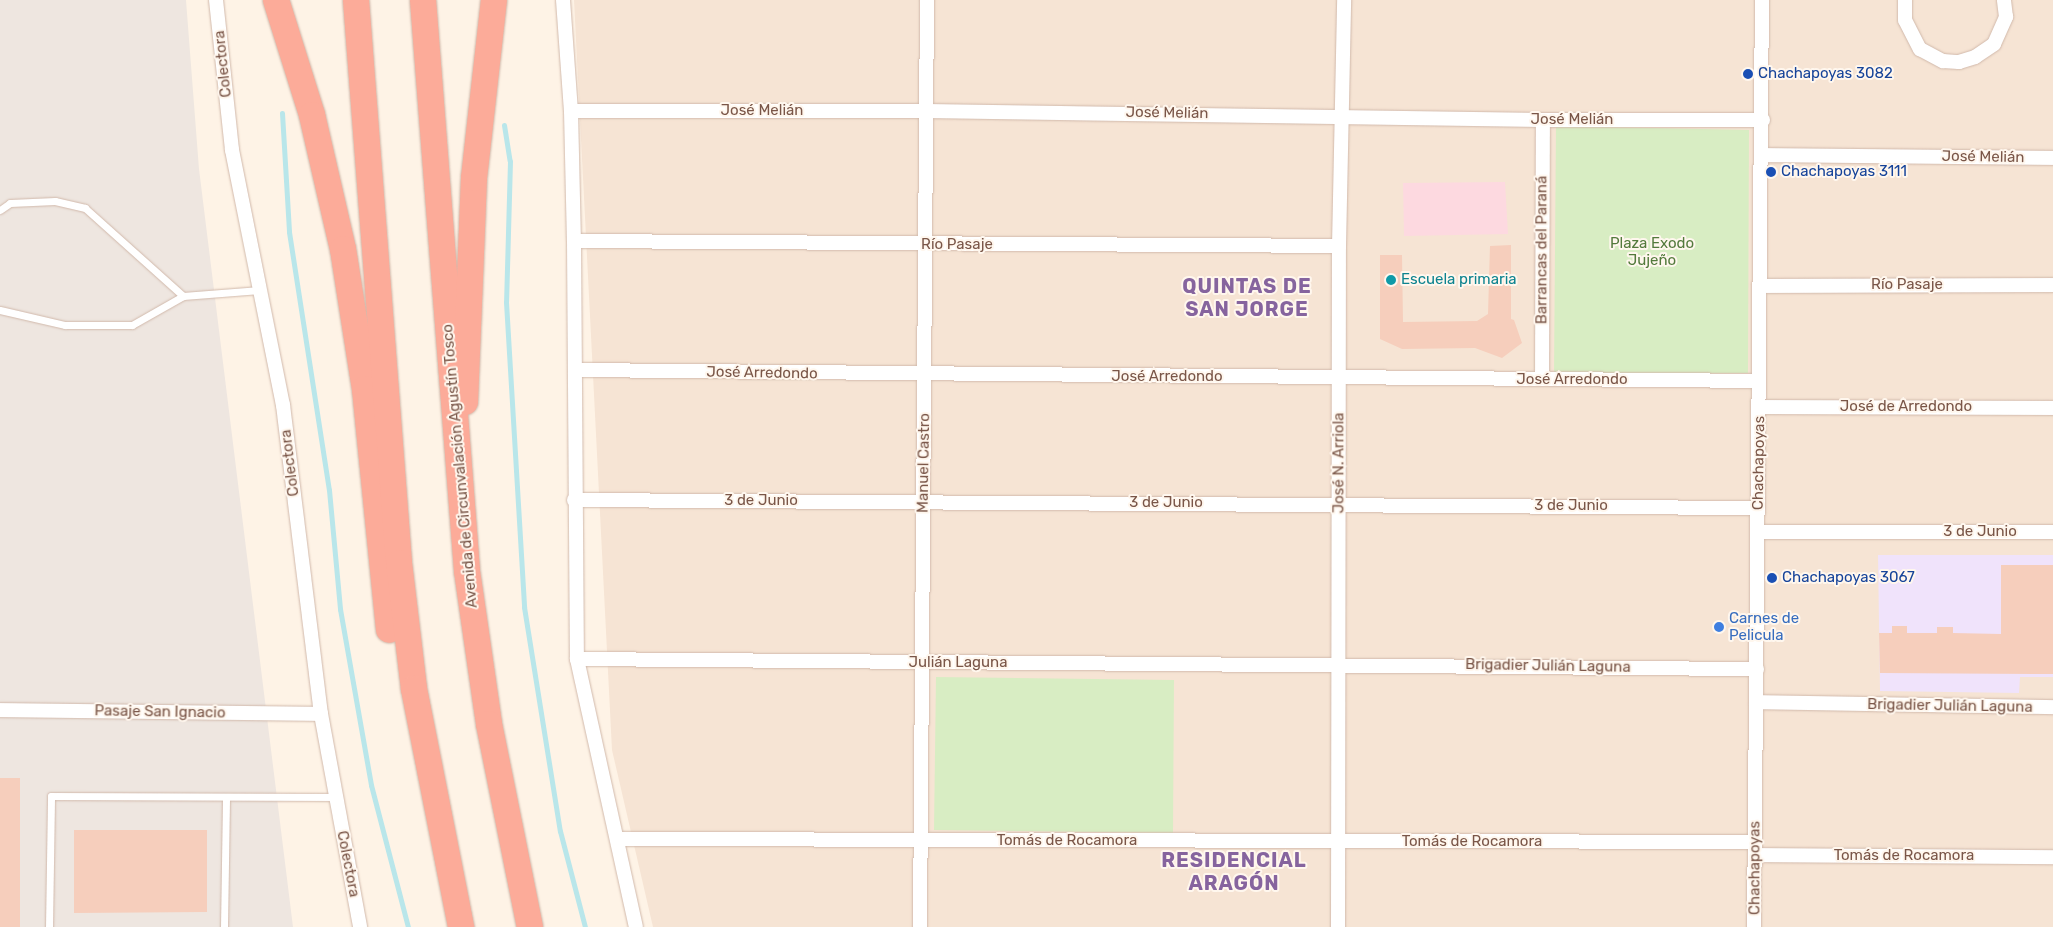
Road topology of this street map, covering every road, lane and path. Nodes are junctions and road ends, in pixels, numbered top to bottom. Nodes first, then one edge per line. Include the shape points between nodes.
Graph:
1 (216, 0) edge
2 (276, 0) edge
3 (356, 0) edge
4 (423, 0) edge
5 (494, 0) edge
6 (563, 0) edge
7 (927, 0) edge
8 (1344, 0) edge
9 (1762, 0) edge
10 (1906, 0) edge
11 (2004, 0) edge
12 (571, 111) junction
13 (926, 111) junction
14 (1342, 115) junction
15 (1543, 120) junction
16 (1763, 120) junction
17 (1763, 155) junction
18 (2053, 158) edge
19 (0, 210) edge
20 (574, 241) junction
21 (926, 245) junction
22 (1340, 246) junction
23 (2053, 285) edge
24 (1760, 286) junction
25 (260, 290) junction
26 (183, 296) junction
27 (0, 310) edge
28 (575, 370) junction
29 (924, 376) junction
30 (1339, 378) junction
31 (1542, 379) junction
32 (1759, 381) junction
33 (1759, 407) junction
34 (2053, 408) edge
35 (458, 480) junction
36 (574, 500) junction
37 (923, 502) junction
38 (1339, 504) junction
39 (1758, 508) junction
40 (1758, 532) junction
41 (2053, 532) edge
42 (577, 658) junction
43 (921, 662) junction
44 (1339, 664) junction
45 (1757, 668) junction
46 (1756, 702) junction
47 (2053, 707) edge
48 (0, 710) edge
49 (321, 714) junction
50 (431, 782) junction
51 (226, 797) junction
52 (335, 797) junction
53 (618, 839) junction
54 (921, 841) junction
55 (1338, 842) junction
56 (1755, 849) junction
57 (2053, 857) edge
58 (49, 927) edge
59 (224, 927) edge
60 (360, 927) edge
61 (461, 927) edge
62 (530, 927) edge
63 (636, 927) edge
64 (920, 927) edge
65 (1338, 927) edge
66 (1754, 927) edge

1 - 25 street, Colectora via 232,150
2 - 50 highway via 312,115 343,249 365,389 380,565 398,697
3 - 50 highway via 395,523 414,689
4 - 35 highway, Avenida de Circunvalación Agustín Tosco
5 - 35 highway via 474,178 468,296 470,356
6 - 12 street
7 - 13 street, Manuel Castro
8 - 14 street, José N. Arriola
9 - 16 street, Chachapoyas
10 - 11 street via 1905,20 1920,49 1943,61 1959,62 1975,57 1994,44 2006,17
12 - 13 street, José Melián
12 - 20 street
13 - 14 street, José Melián
13 - 21 street, Manuel Castro
14 - 15 street, José Melián
14 - 22 street, José N. Arriola
15 - 16 street, José Melián
15 - 31 street, Barrancas del Paraná
16 - 17 street, Chachapoyas
17 - 18 street, José Melián
17 - 24 street, Chachapoyas
19 - 26 lane via 10,203 54,201 85,208
20 - 21 street, Río Pasaje
20 - 28 street
21 - 22 street, Río Pasaje
21 - 29 street, Manuel Castro
22 - 30 street, José N. Arriola
23 - 24 street, Río Pasaje
24 - 32 street, Chachapoyas
25 - 26 lane
25 - 49 street, Colectora via 283,405
26 - 27 lane via 132,325 65,325
28 - 29 street, José Arredondo
28 - 36 street
29 - 30 street, José Arredondo
29 - 37 street, Manuel Castro
30 - 31 street, José Arredondo
30 - 38 street, José N. Arriola
31 - 32 street, José Arredondo
32 - 33 street, Chachapoyas
33 - 34 street, José de Arredondo
33 - 39 street, Chachapoyas
35 - 62 highway, Avenida de Circunvalación Agustín Tosco via 467,571 489,724
36 - 37 street, 3 de Junio
36 - 42 street
37 - 38 street, 3 de Junio
37 - 43 street, Manuel Castro
38 - 39 street, 3 de Junio
38 - 44 street, José N. Arriola
39 - 40 street, Chachapoyas
40 - 41 street, 3 de Junio
40 - 45 street, Chachapoyas
42 - 43 street, Julián Laguna
42 - 53 street
43 - 44 street, Julián Laguna
43 - 54 street, Manuel Castro
44 - 45 street, Brigadier Julián Laguna
44 - 55 street, José N. Arriola
45 - 46 street, Chachapoyas
46 - 47 street, Brigadier Julián Laguna
46 - 56 street, Chachapoyas
48 - 49 street, Pasaje San Ignacio
49 - 52 street, Colectora
50 - 61 highway
51 - 52 lane
51 - 58 lane via 51,796
51 - 59 lane
52 - 60 street, Colectora
53 - 54 street, Tomás de Rocamora
53 - 63 street
54 - 55 street, Tomás de Rocamora
54 - 64 street, Manuel Castro
55 - 56 street, Tomás de Rocamora
55 - 65 street, José N. Arriola
56 - 57 street, Tomás de Rocamora
56 - 66 street, Chachapoyas

